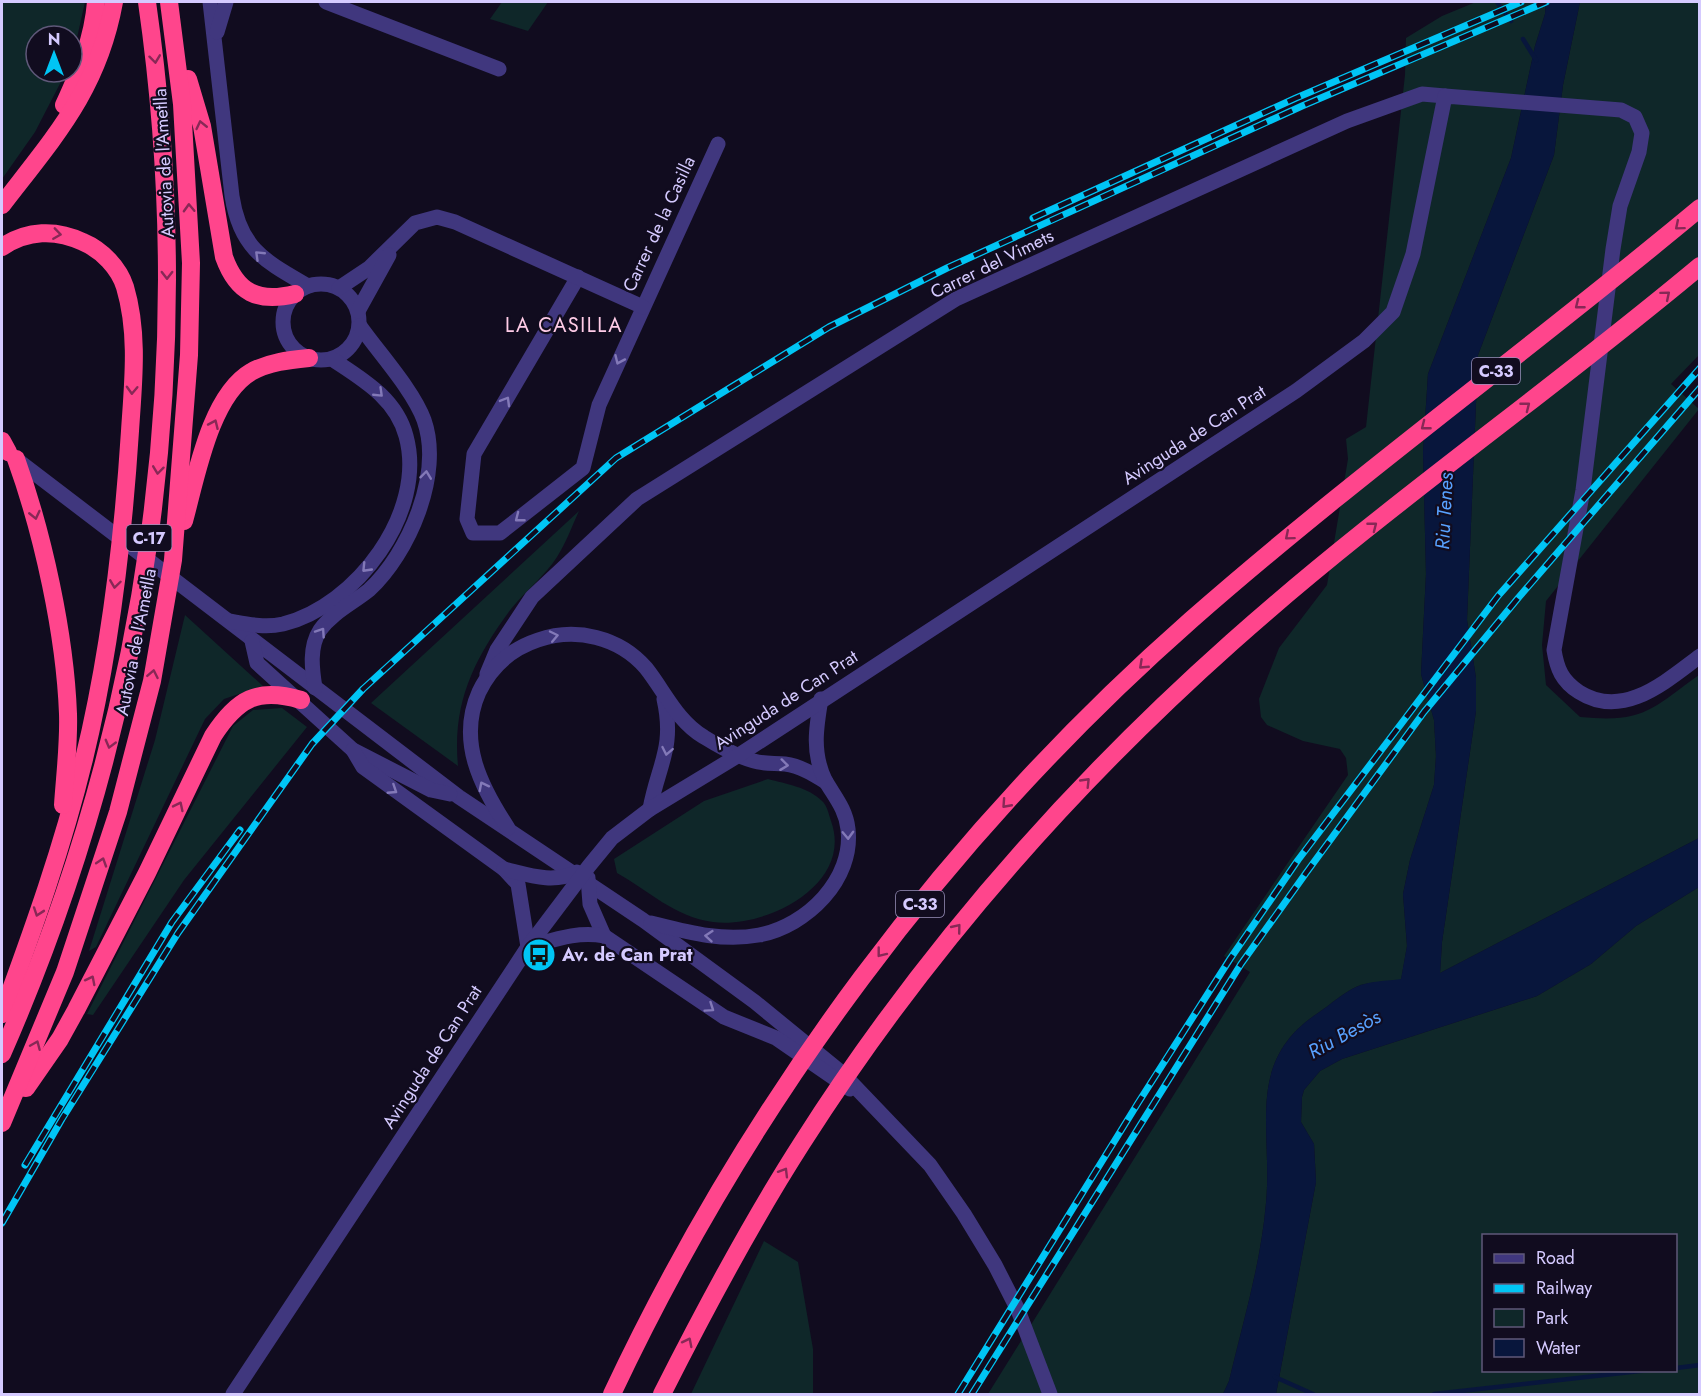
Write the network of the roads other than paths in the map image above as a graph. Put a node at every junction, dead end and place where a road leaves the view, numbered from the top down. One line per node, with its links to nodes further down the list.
1 (96, 2): 13 (highway)
2 (114, 2): 13 (highway)
3 (147, 2): 49 (highway, Autovia de l'Ametlla / C-17, one-way to 49)
4 (169, 2): 9 (highway, Autovia de l'Ametlla / C-17)
5 (210, 2): 8 (street)
6 (225, 2): 8 (street)
7 (326, 2): 10 (street)
8 (215, 38): 21 (street, one-way to 8)
9 (177, 52): 21 (highway, one-way to 9); 27 (highway, Autovia de l'Ametlla / C-17, one-way to 9)
10 (499, 69)
11 (1445, 96): 30 (street); 31 (street, Carrer del Vimets); 34 (street, Avinguda de Can Prat)
12 (718, 144): 22 (street, Carrer de la Casilla)
13 (23, 176): 14 (highway)
14 (2, 205)
15 (1700, 208): 53 (highway, C-33, one-way to 53)
16 (398, 240): 19 (street); 20 (street); 23 (street)
17 (2, 247): 42 (highway, one-way to 42)
18 (1700, 266): 54 (highway, C-33, one-way to 18)
19 (579, 277): 22 (street); 22 (street, Carrer de la Casilla, one-way to 19)
20 (339, 288): 21 (street); 23 (street)
21 (302, 290): 24 (street)
22 (643, 307)
23 (359, 319): 25 (street); 32 (street, one-way to 23)
24 (309, 358): 25 (street); 27 (highway, one-way to 24)
25 (332, 359): 28 (street, one-way to 28)
26 (7, 450): 28 (street); 42 (highway, one-way to 42)
27 (173, 560): 51 (highway, Autovia de l'Ametlla / C-17, one-way to 27)
28 (229, 621): 29 (street)
29 (252, 641): 32 (street); 35 (street)
30 (1700, 656)
31 (487, 674): 33 (street, one-way to 33); 41 (street, Carrer del Vimets, one-way to 31)
32 (315, 688): 39 (street)
33 (663, 694): 37 (street); 40 (street, one-way to 40)
34 (821, 699): 37 (street, Avinguda de Can Prat); 38 (street)
35 (301, 700): 36 (street); 51 (highway, one-way to 35)
36 (350, 747): 39 (street); 44 (street, one-way to 44)
37 (739, 755): 38 (street, one-way to 38); 40 (street, Avinguda de Can Prat)
38 (826, 782): 45 (street, one-way to 45)
39 (459, 797): 41 (street)
40 (650, 809): 43 (street, Avinguda de Can Prat)
41 (514, 836): 45 (street)
42 (57, 857): 48 (highway, one-way to 48)
43 (589, 866): 44 (street); 46 (street); 47 (street, Avinguda de Can Prat)
44 (504, 869): 47 (street)
45 (643, 920): 50 (street)
46 (604, 936): 47 (street); 50 (street, one-way to 50)
47 (528, 947): 52 (street, Avinguda de Can Prat)
48 (2, 1014)
49 (2, 1054)
50 (871, 1100): 55 (street)
51 (3, 1121)
52 (233, 1395)
53 (612, 1395)
54 (662, 1395)
55 (1050, 1395)

